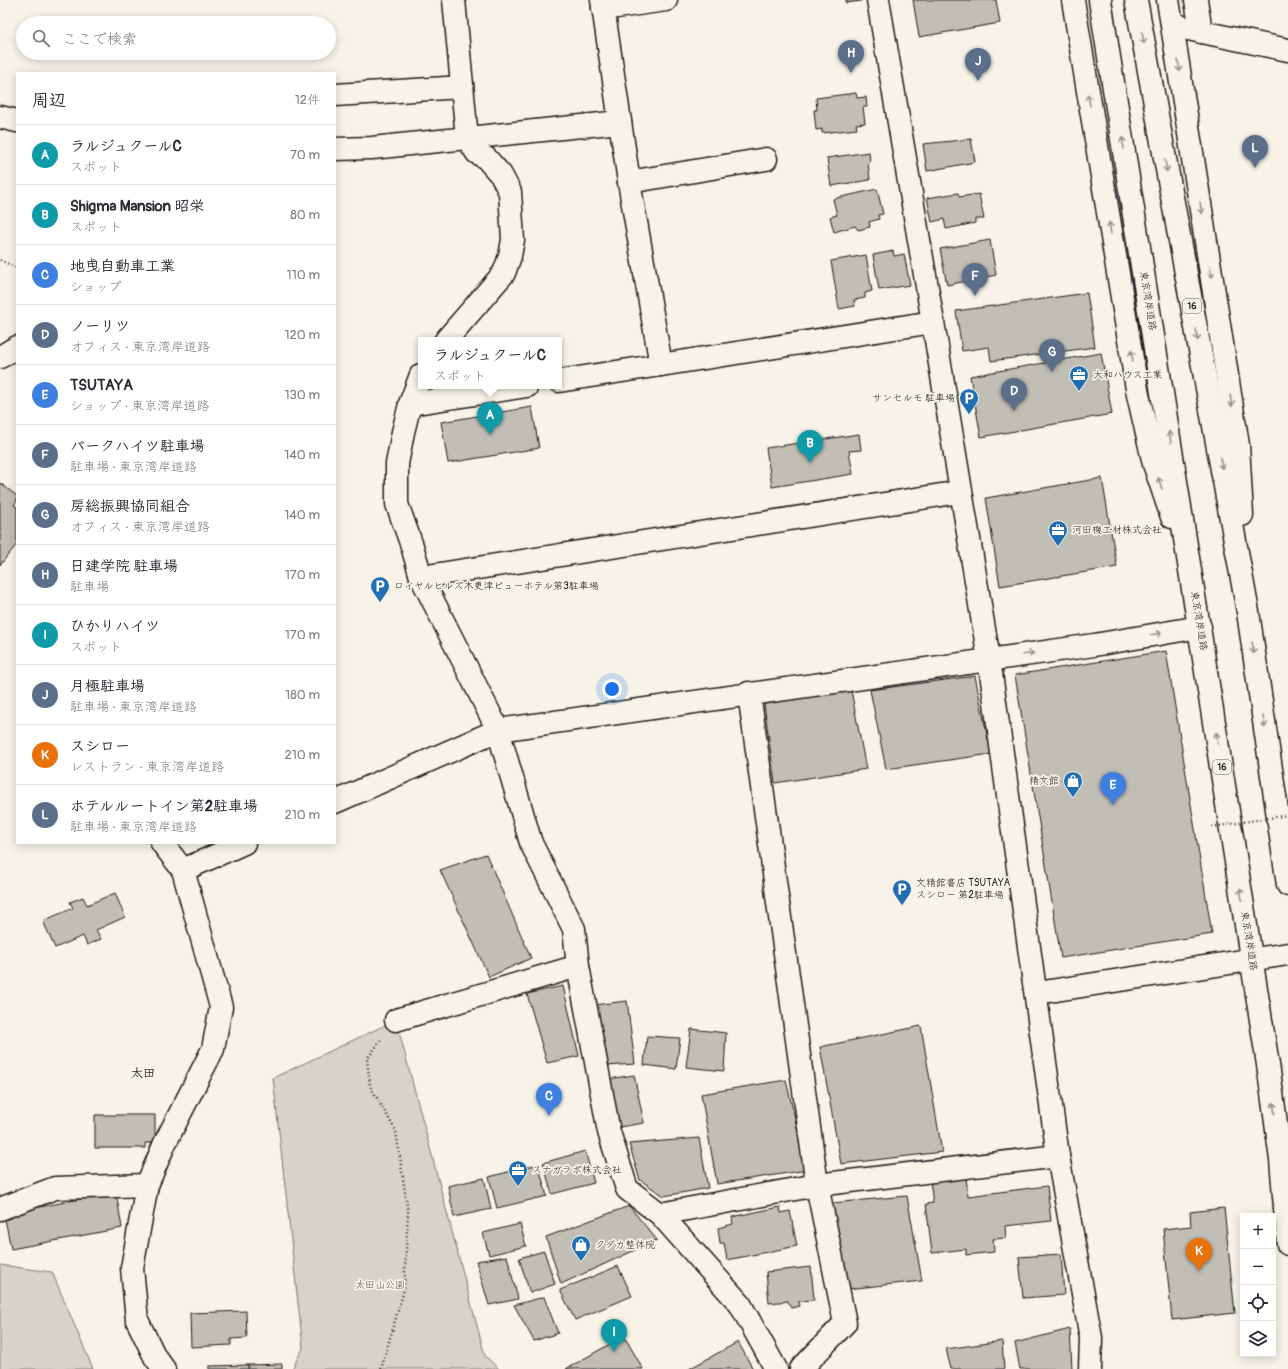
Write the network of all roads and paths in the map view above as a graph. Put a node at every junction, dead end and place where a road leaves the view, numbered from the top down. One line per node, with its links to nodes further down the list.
1 (454, 0): 13 (main road)
2 (666, 0): 9 (main road)
3 (878, 0): 24 (main road)
4 (1073, 0): 34 (main road, 16, one-way to 4)
5 (1100, 0): 34 (main road, 東京湾岸道路 / 16, one-way to 5)
6 (1136, 0): 36 (main road, 16, one-way to 36)
7 (1168, 0): 10 (main road, 16)
8 (1196, 0): 11 (main road)
9 (602, 4): 17 (main road)
10 (1172, 23): 11 (main road); 36 (main road, 16, one-way to 36)
11 (1201, 32): 12 (main road)
12 (1288, 50)
13 (462, 87): 14 (main road); 18 (main road)
14 (336, 95)
15 (0, 117): 16 (main road)
16 (16, 121)
17 (620, 122): 18 (main road); 21 (main road)
18 (467, 138): 19 (main road); 25 (main road)
19 (336, 149)
20 (766, 159): 21 (main road)
21 (629, 182): 28 (main road)
22 (0, 260): 23 (path)
23 (16, 268)
24 (933, 322): 28 (main road); 33 (main road)
25 (449, 337)
26 (16, 348): 27 (main road)
27 (0, 357)
28 (661, 365): 29 (main road)
29 (562, 381)
30 (418, 383): 32 (main road)
31 (507, 389): 32 (main road)
32 (410, 404): 35 (main road)
33 (960, 492): 35 (main road); 38 (main road)
34 (1191, 573): 37 (main road, 東京湾岸道路 / 16)
35 (421, 577): 40 (main road)
36 (1248, 612): 47 (main road, 16, one-way to 47)
37 (1200, 627): 38 (main road, one-way to 37); 49 (main road, 東京湾岸道路 / 16, one-way to 37)
38 (989, 660): 39 (main road); 51 (main road)
39 (749, 693): 40 (main road); 55 (main road)
40 (498, 730): 41 (main road); 50 (main road)
41 (336, 802)
42 (1288, 815): 43 (path, bridge)
43 (1212, 827)
44 (163, 844): 46 (main road)
45 (242, 844): 46 (main road)
46 (183, 870): 54 (main road)
47 (1288, 885)
48 (1288, 954): 49 (main road)
49 (1252, 961): 51 (main road); 58 (main road, 東京湾岸道路 / 16, one-way to 49)
50 (578, 966): 52 (main road); 57 (main road)
51 (1037, 993): 53 (main road)
52 (396, 1020): 60 (path)
53 (1058, 1156): 55 (main road); 63 (main road)
54 (147, 1185): 56 (main road); 59 (main road)
55 (817, 1185): 57 (main road); 62 (main road)
56 (0, 1209)
57 (660, 1214): 61 (main road)
58 (1288, 1244)
59 (164, 1369)
60 (381, 1369)
61 (776, 1369)
62 (801, 1369)
63 (1090, 1369)

